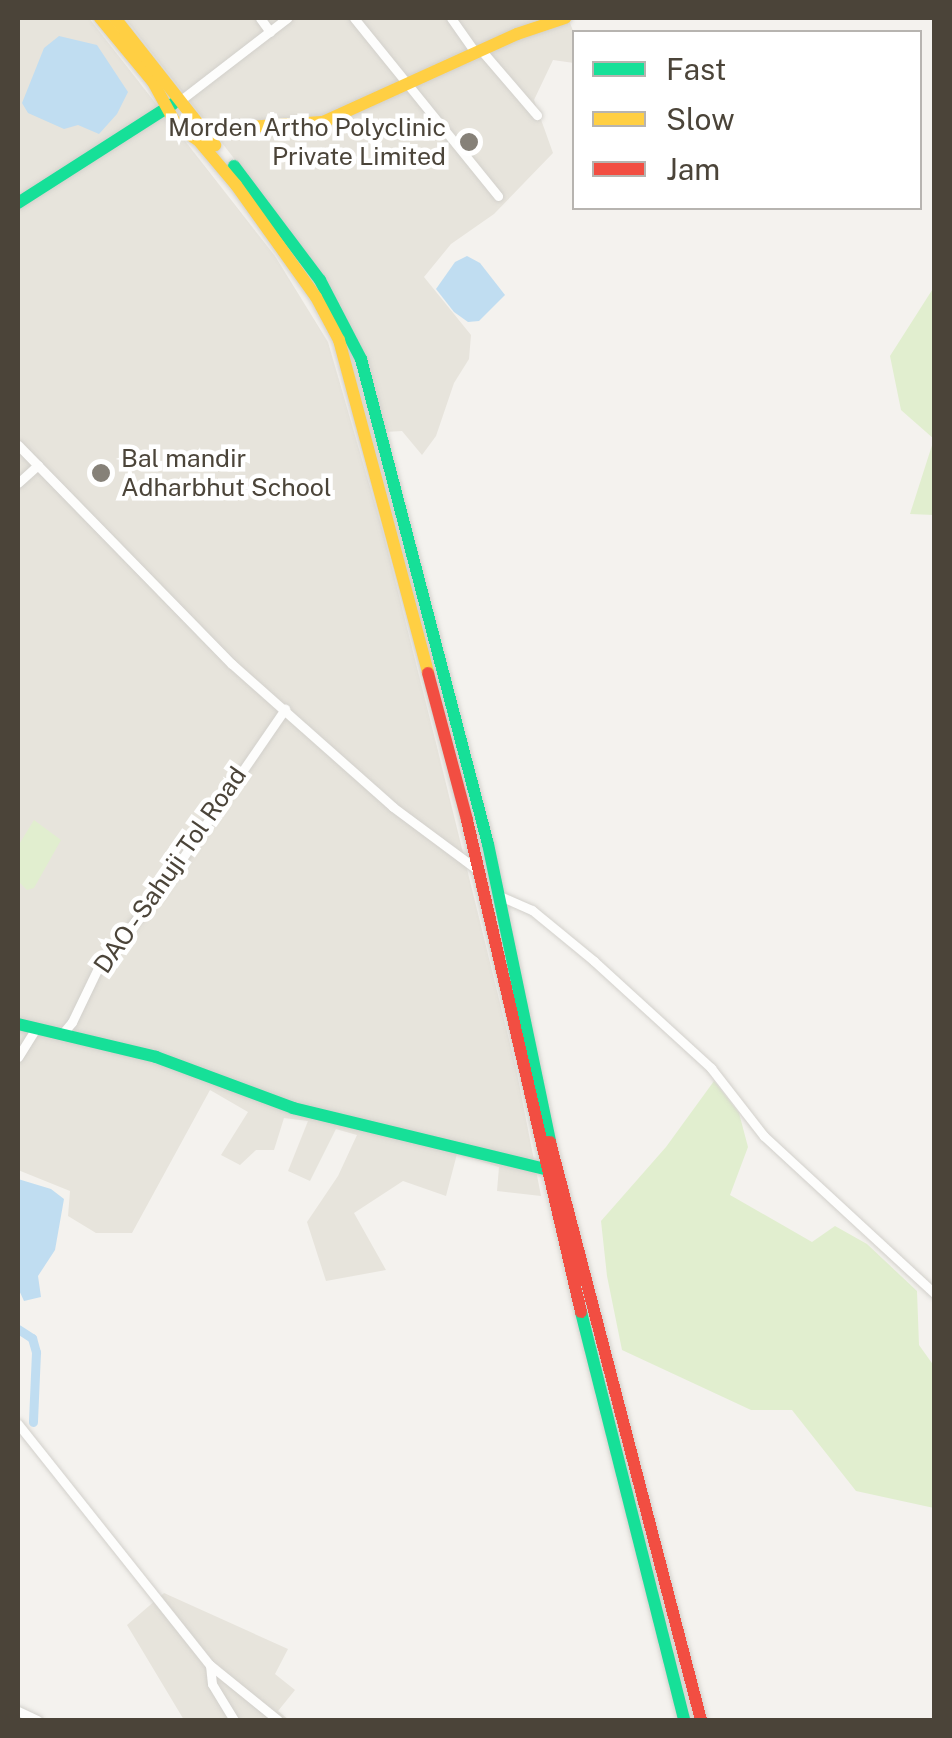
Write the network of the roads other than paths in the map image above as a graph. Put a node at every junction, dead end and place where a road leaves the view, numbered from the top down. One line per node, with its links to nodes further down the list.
1 (100, 18): 12 (main road)
2 (115, 18): 11 (main road)
3 (260, 18): 8 (street)
4 (287, 18): 8 (street)
5 (354, 18): 10 (street)
6 (450, 18): 9 (street)
7 (564, 18): 9 (main road)
8 (270, 32): 11 (street)
9 (478, 51): 10 (main road); 13 (street)
10 (409, 81): 14 (main road); 15 (street)
11 (182, 99): 12 (main road); 14 (main road)
12 (164, 109): 16 (main road); 22 (main road)
13 (536, 115)
14 (202, 130): 21 (main road)
15 (498, 196)
16 (18, 202)
17 (18, 445): 18 (street)
18 (38, 465): 19 (street); 20 (street)
19 (18, 483)
20 (285, 709): 22 (street); 28 (street, DAO - Sahuji Tol Road)
21 (488, 844): 22 (street); 23 (main road)
22 (469, 853): 24 (main road)
23 (492, 867): 24 (street); 25 (main road)
24 (477, 869): 30 (main road)
25 (497, 894): 31 (main road); 32 (street)
26 (18, 1024): 27 (main road)
27 (36, 1028): 28 (main road); 29 (street)
28 (62, 1034): 30 (main road)
29 (18, 1057)
30 (545, 1169): 31 (main road)
31 (568, 1235): 39 (main road); 40 (main road)
32 (934, 1293)
33 (18, 1424): 34 (street)
34 (210, 1666): 37 (street); 38 (street)
35 (18, 1711): 36 (street)
36 (37, 1720)
37 (234, 1720)
38 (278, 1720)
39 (684, 1720)
40 (701, 1720)

